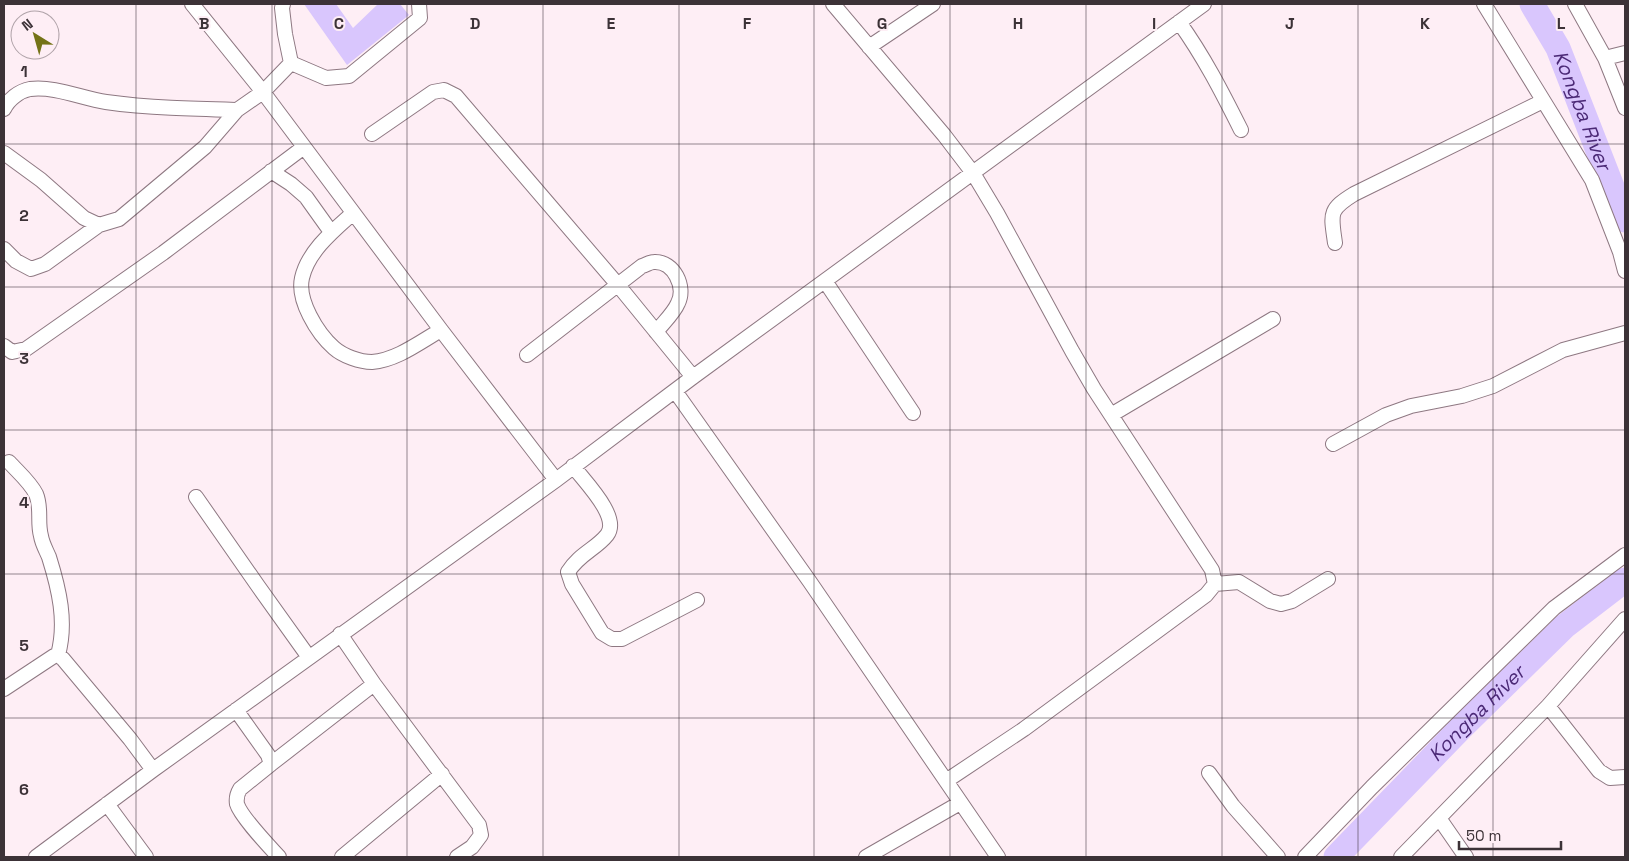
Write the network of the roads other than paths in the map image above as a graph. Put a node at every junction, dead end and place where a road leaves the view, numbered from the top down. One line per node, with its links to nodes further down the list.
1 (192, 4): 14 (street)
2 (283, 4): 13 (street)
3 (419, 4): 13 (street)
4 (833, 4): 10 (street)
5 (933, 4): 10 (street)
6 (1204, 4): 9 (street)
7 (1484, 4): 15 (street)
8 (1575, 4): 12 (street)
9 (1179, 22): 19 (street); 24 (street)
10 (869, 47): 24 (street)
11 (1625, 53): 12 (street)
12 (1605, 58): 16 (street)
13 (291, 62): 14 (street)
14 (263, 92): 18 (street); 21 (street)
15 (1543, 101): 28 (street); 30 (street)
16 (1625, 108)
17 (4, 109): 18 (street)
18 (237, 110): 26 (street)
19 (1241, 130)
20 (372, 134): 32 (street)
21 (304, 147): 23 (street); 25 (street)
22 (4, 153): 26 (street)
23 (271, 171): 27 (street); 37 (street)
24 (973, 173): 31 (street); 42 (street)
25 (353, 213): 27 (street); 34 (street)
26 (99, 224): 29 (street)
27 (331, 232): 34 (street)
28 (1335, 243)
29 (4, 250)
30 (1625, 271)
31 (825, 281): 39 (street); 41 (street)
32 (618, 285): 35 (street); 35 (street); 38 (street)
33 (1273, 319): 42 (street)
34 (441, 330): 46 (street)
35 (656, 332): 39 (street)
36 (1625, 333): 43 (street)
37 (4, 346)
38 (526, 355)
39 (692, 378): 40 (street)
40 (676, 391): 45 (street); 65 (street)
41 (913, 413)
42 (1111, 415): 50 (street)
43 (1333, 444)
44 (9, 462): 54 (street)
45 (573, 466): 46 (street); 51 (street)
46 (556, 480): 53 (street)
47 (196, 496): 55 (street)
48 (1625, 555): 77 (street)
49 (1328, 579): 50 (street)
50 (1215, 584): 65 (street)
51 (697, 600)
52 (1625, 619): 58 (street)
53 (340, 634): 55 (street); 56 (street)
54 (58, 655): 57 (street); 61 (street)
55 (308, 656): 59 (street)
56 (374, 684): 60 (street); 63 (street)
57 (4, 689)
58 (1548, 706): 64 (street); 68 (street)
59 (236, 710): 60 (street); 61 (street)
60 (271, 764): 71 (street)
61 (153, 770): 67 (street)
62 (1209, 773): 76 (street)
63 (442, 774): 72 (street); 73 (street)
64 (1625, 777)
65 (946, 781): 66 (street)
66 (960, 803): 74 (street); 75 (street)
67 (108, 804): 69 (street); 70 (street)
68 (1439, 818): 78 (street); 79 (street)
69 (36, 857)
70 (146, 857)
71 (279, 857)
72 (342, 857)
73 (457, 857)
74 (866, 857)
75 (998, 857)
76 (1278, 857)
77 (1305, 857)
78 (1401, 857)
79 (1466, 857)

